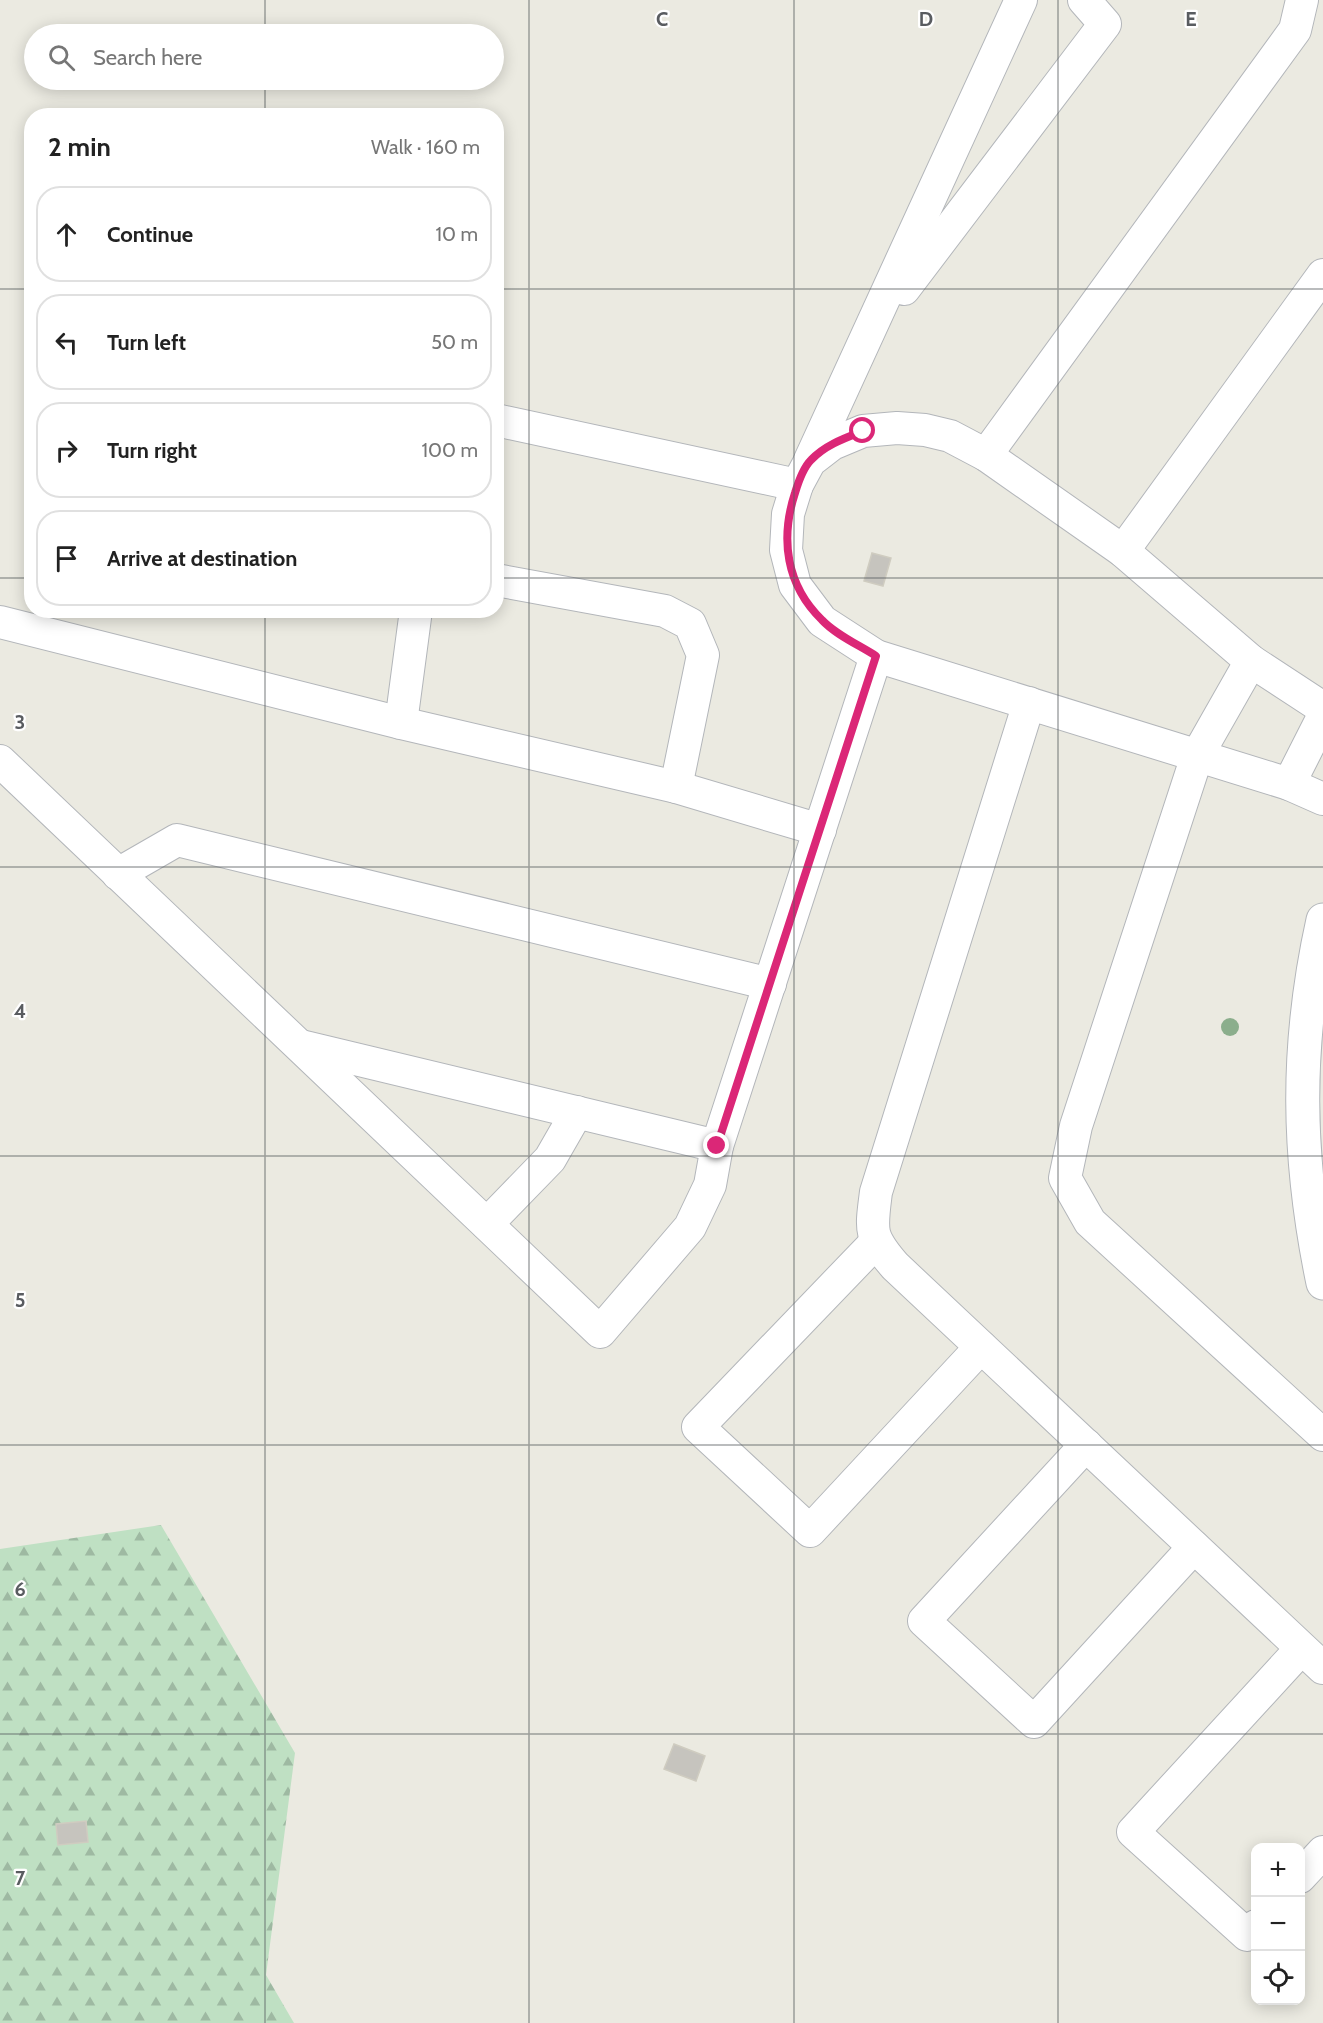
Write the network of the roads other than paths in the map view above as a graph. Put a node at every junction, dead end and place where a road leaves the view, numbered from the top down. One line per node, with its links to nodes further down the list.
1 (1021, 0): 5 (street)
2 (1084, 0): 5 (street)
3 (1302, 0): 7 (street)
4 (1323, 275): 9 (street)
5 (869, 336): 8 (street)
6 (504, 421): 8 (street)
7 (986, 455): 8 (street); 9 (street)
8 (804, 473): 13 (street)
9 (1123, 551): 14 (street)
10 (504, 581): 22 (street)
11 (415, 618): 18 (street)
12 (0, 622): 18 (street)
13 (876, 656): 15 (street); 24 (street)
14 (1251, 661): 16 (street); 19 (street)
15 (1029, 702): 19 (street); 32 (street)
16 (1323, 708)
17 (1323, 717): 21 (street)
18 (401, 723): 22 (street)
19 (1197, 756): 21 (street); 35 (street)
20 (0, 761): 25 (street)
21 (1289, 784): 23 (street)
22 (676, 787): 24 (street)
23 (1323, 799)
24 (820, 830): 27 (street)
25 (118, 874): 27 (street); 28 (street)
26 (1323, 920): 33 (street)
27 (770, 984): 30 (street)
28 (299, 1046): 29 (street); 31 (street)
29 (577, 1112): 30 (street); 31 (street)
30 (717, 1146): 31 (street)
31 (487, 1224)
32 (875, 1243): 34 (street); 34 (street)
33 (1323, 1283)
34 (981, 1347): 36 (street)
35 (1323, 1435)
36 (1086, 1444): 37 (street); 37 (street)
37 (1194, 1547): 38 (street)
38 (1312, 1658): 41 (street)
39 (1323, 1852): 40 (street)
40 (1305, 1871)
41 (1251, 1931)

